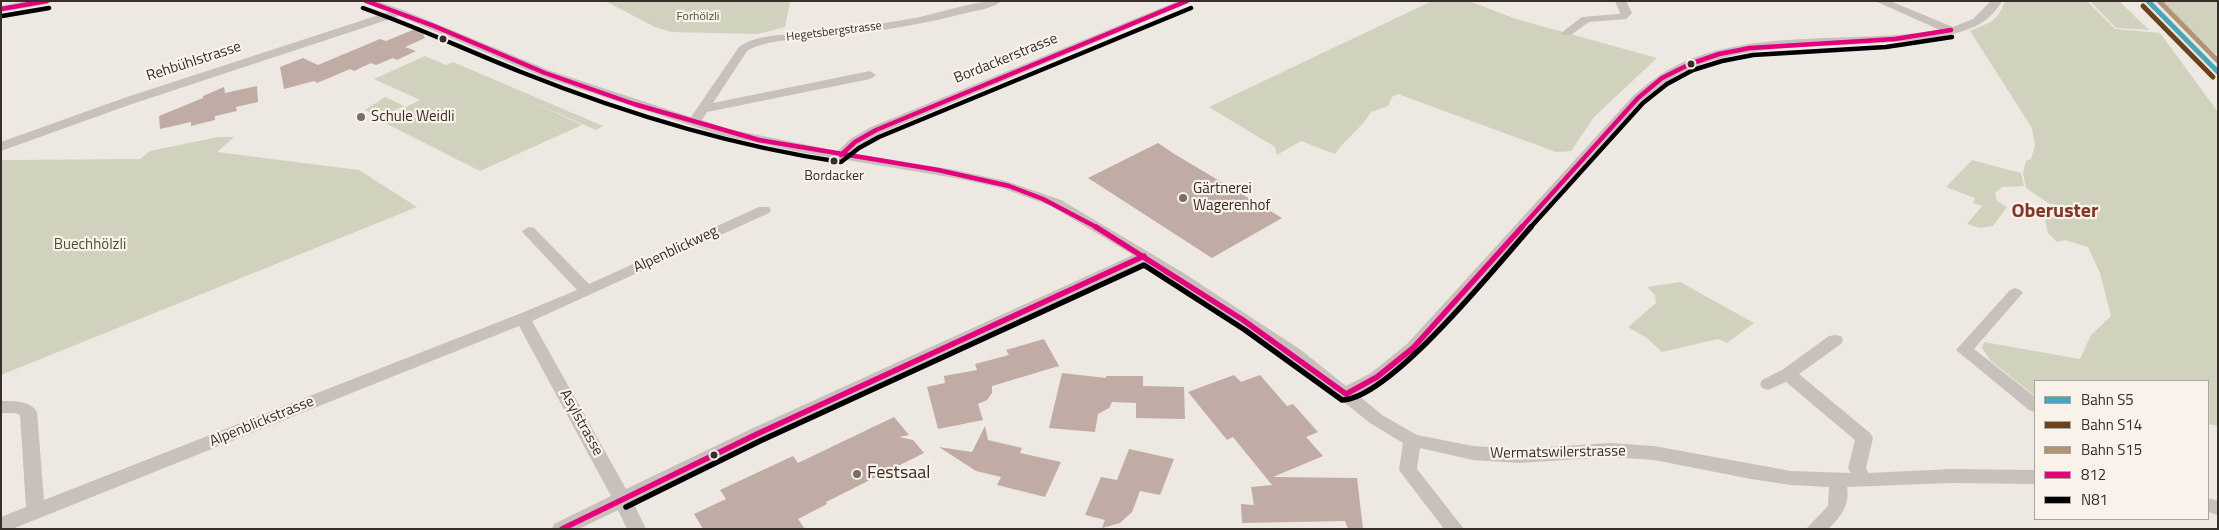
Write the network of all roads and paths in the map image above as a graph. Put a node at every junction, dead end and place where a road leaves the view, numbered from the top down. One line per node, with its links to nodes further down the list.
1 (48, 1): 8 (street)
2 (365, 1): 11 (street, Wermatswilerstrasse)
3 (996, 1): 15 (street, Hegetsbergstrasse)
4 (1188, 1): 18 (street, Bordackerstrasse)
5 (1620, 1): 13 (street)
6 (1880, 1): 9 (street)
7 (1997, 1): 12 (street)
8 (32, 3): 10 (street)
9 (1898, 4): 12 (street)
10 (1, 9)
11 (398, 12): 16 (street, Wermatswilerstrasse); 17 (street, Rehbühlstrasse)
12 (1951, 30): 28 (street)
13 (1567, 33)
14 (870, 74): 15 (street)
15 (703, 109): 16 (street, Hegetsbergstrasse)
16 (694, 121): 18 (street, Wermatswilerstrasse)
17 (1, 147)
18 (841, 155): 21 (street, Wermatswilerstrasse)
19 (764, 210): 22 (street, Alpenblickweg)
20 (529, 231): 22 (street)
21 (1144, 256): 28 (street, Wermatswilerstrasse); 35 (street)
22 (588, 292): 24 (street, Alpenblickweg)
23 (2015, 292): 29 (street)
24 (523, 318): 35 (street, Asylstrasse); 36 (street, Alpenblickstrasse)
25 (1835, 340): 26 (street)
26 (1788, 374): 27 (street); 33 (street)
27 (1768, 384)
28 (1346, 394): 31 (street, Wermatswilerstrasse)
29 (2034, 405)
30 (1, 407): 36 (street)
31 (1412, 440): 34 (street, Wermatswilerstrasse); 40 (street)
32 (2034, 477): 33 (street, Wermatswilerstrasse)
33 (1863, 480): 34 (street, Wermatswilerstrasse)
34 (1838, 481): 41 (street)
35 (623, 500): 38 (street); 39 (street, Asylstrasse)
36 (36, 511): 37 (street, Alpenblickstrasse)
37 (1, 525)
38 (560, 529)
39 (637, 529)
40 (1455, 529)
41 (1815, 529)

